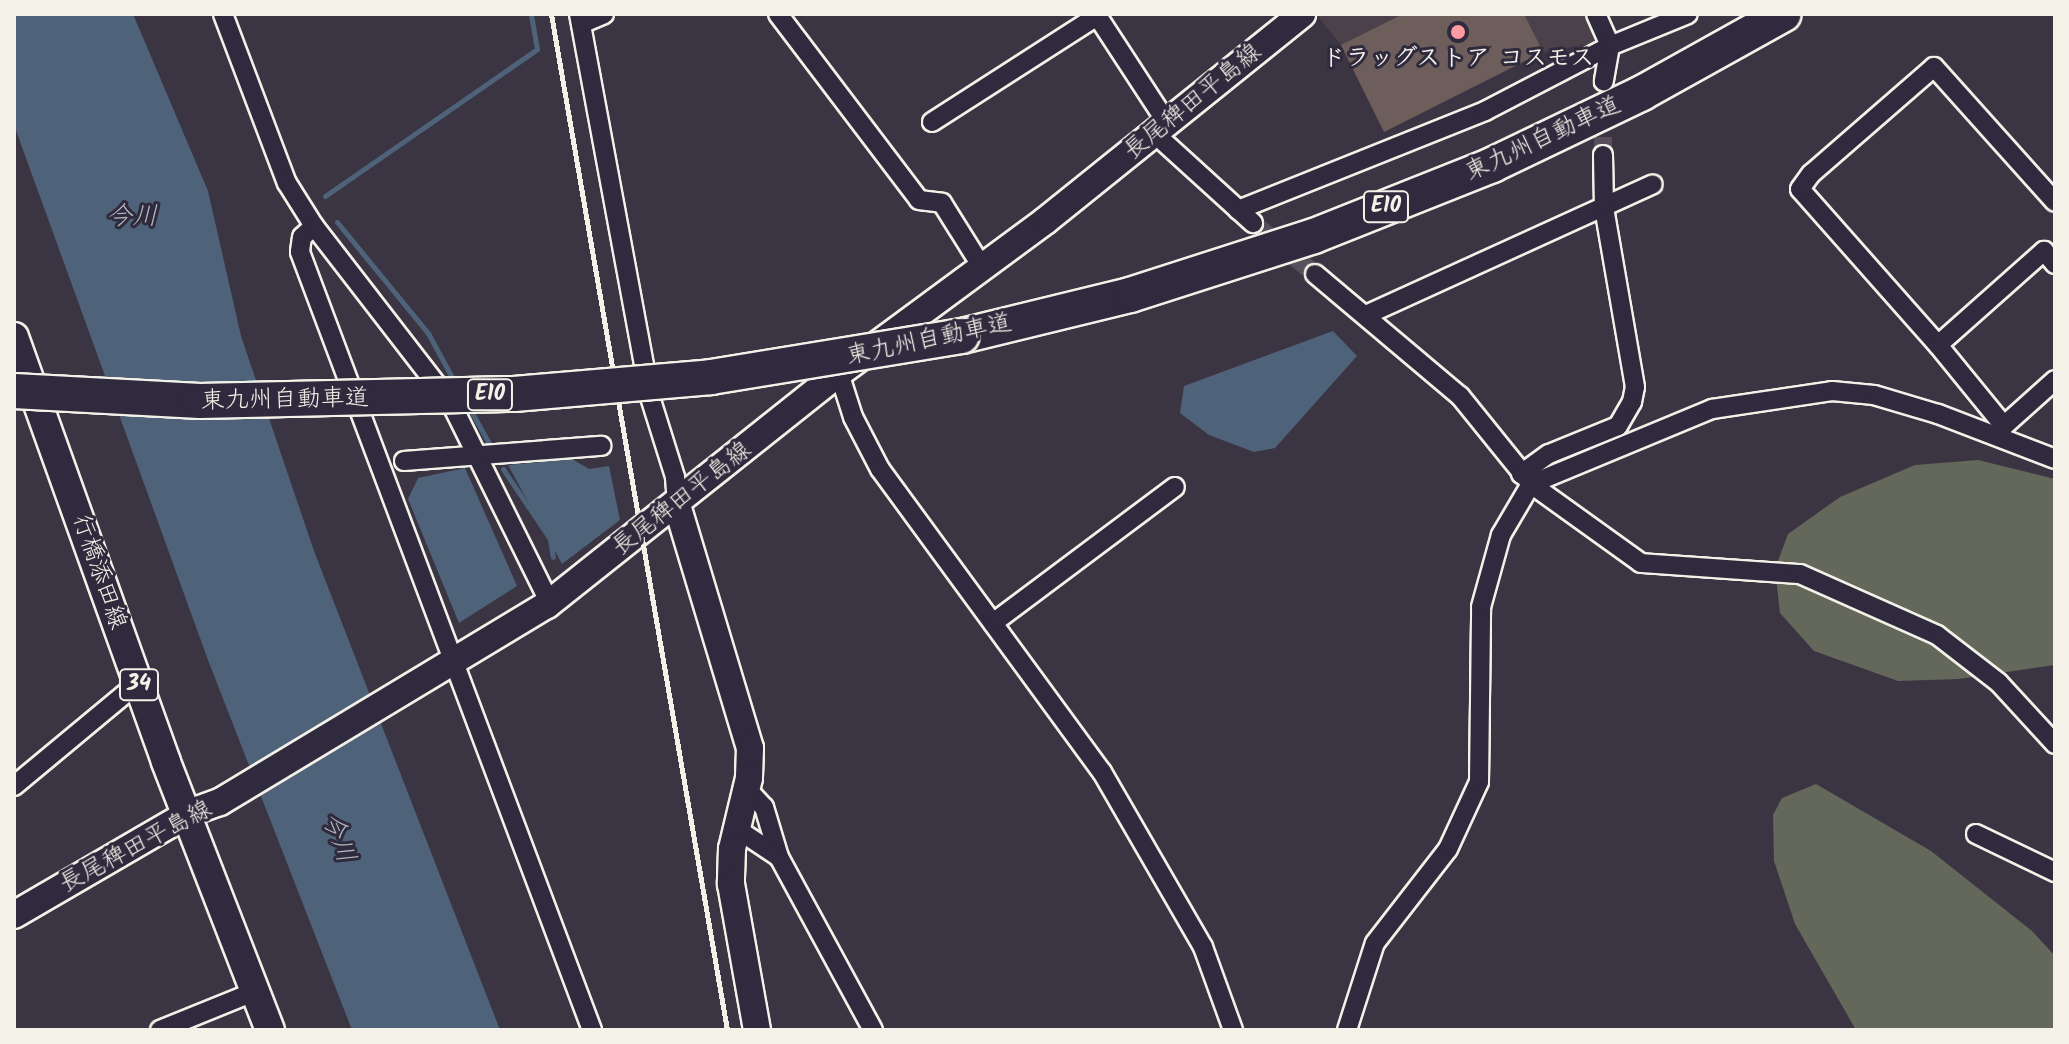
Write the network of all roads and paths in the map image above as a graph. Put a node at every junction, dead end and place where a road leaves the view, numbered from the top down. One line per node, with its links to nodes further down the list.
1 (223, 14): 20 (street)
2 (604, 14): 9 (street)
3 (778, 14): 22 (street)
4 (1302, 14): 13 (main road, 長尾稗田平島線)
5 (1596, 14): 10 (street)
6 (1688, 14): 10 (street)
7 (1784, 14): 29 (highway, 東九州自動車道 / E10, bridge)
8 (1097, 15): 12 (street); 13 (street)
9 (580, 19): 37 (street)
10 (1610, 46): 11 (street); 18 (street)
11 (1604, 81)
12 (932, 122)
13 (1161, 128): 18 (street); 22 (main road, 長尾稗田平島線)
14 (1603, 155): 17 (street)
15 (1653, 184): 17 (street)
16 (2055, 202): 26 (street)
17 (1604, 207): 24 (street); 35 (street)
18 (1238, 210): 19 (street)
19 (1253, 223)
20 (314, 226): 32 (street); 40 (street)
21 (2051, 252): 26 (street)
22 (982, 267): 27 (main road, 長尾稗田平島線)
23 (1315, 274): 24 (street)
24 (1366, 315): 35 (street)
25 (14, 337): 41 (main road, 行橋添田線 / 34)
26 (1938, 345): 30 (street)
27 (839, 373): 37 (main road, 長尾稗田平島線); 39 (street)
28 (2055, 380): 30 (street)
29 (14, 391)
30 (1999, 430): 33 (street); 35 (street)
31 (601, 446): 32 (street)
32 (478, 454): 34 (street); 38 (street)
33 (2055, 459)
34 (404, 461)
35 (1526, 479): 42 (street); 58 (street)
36 (1175, 487): 39 (street)
37 (677, 505): 38 (main road, 長尾稗田平島線); 44 (main road)
38 (550, 603): 40 (main road, 長尾稗田平島線)
39 (993, 623): 57 (street)
40 (447, 668): 45 (main road, 長尾稗田平島線); 54 (street)
41 (138, 683): 43 (street); 45 (main road, 行橋添田線 / 34)
42 (2055, 744)
43 (14, 786)
44 (747, 789): 46 (main road); 48 (street)
45 (189, 813): 50 (main road, 長尾稗田平島線); 51 (main road, 行橋添田線 / 34)
46 (737, 829): 48 (street); 55 (main road)
47 (1976, 834): 49 (street)
48 (779, 857): 56 (street)
49 (2055, 872)
50 (14, 915)
51 (256, 991): 52 (street); 53 (main road, 行橋添田線 / 34)
52 (160, 1030)
53 (270, 1030)
54 (592, 1030)
55 (757, 1030)
56 (873, 1030)
57 (1233, 1030)
58 (1347, 1030)

